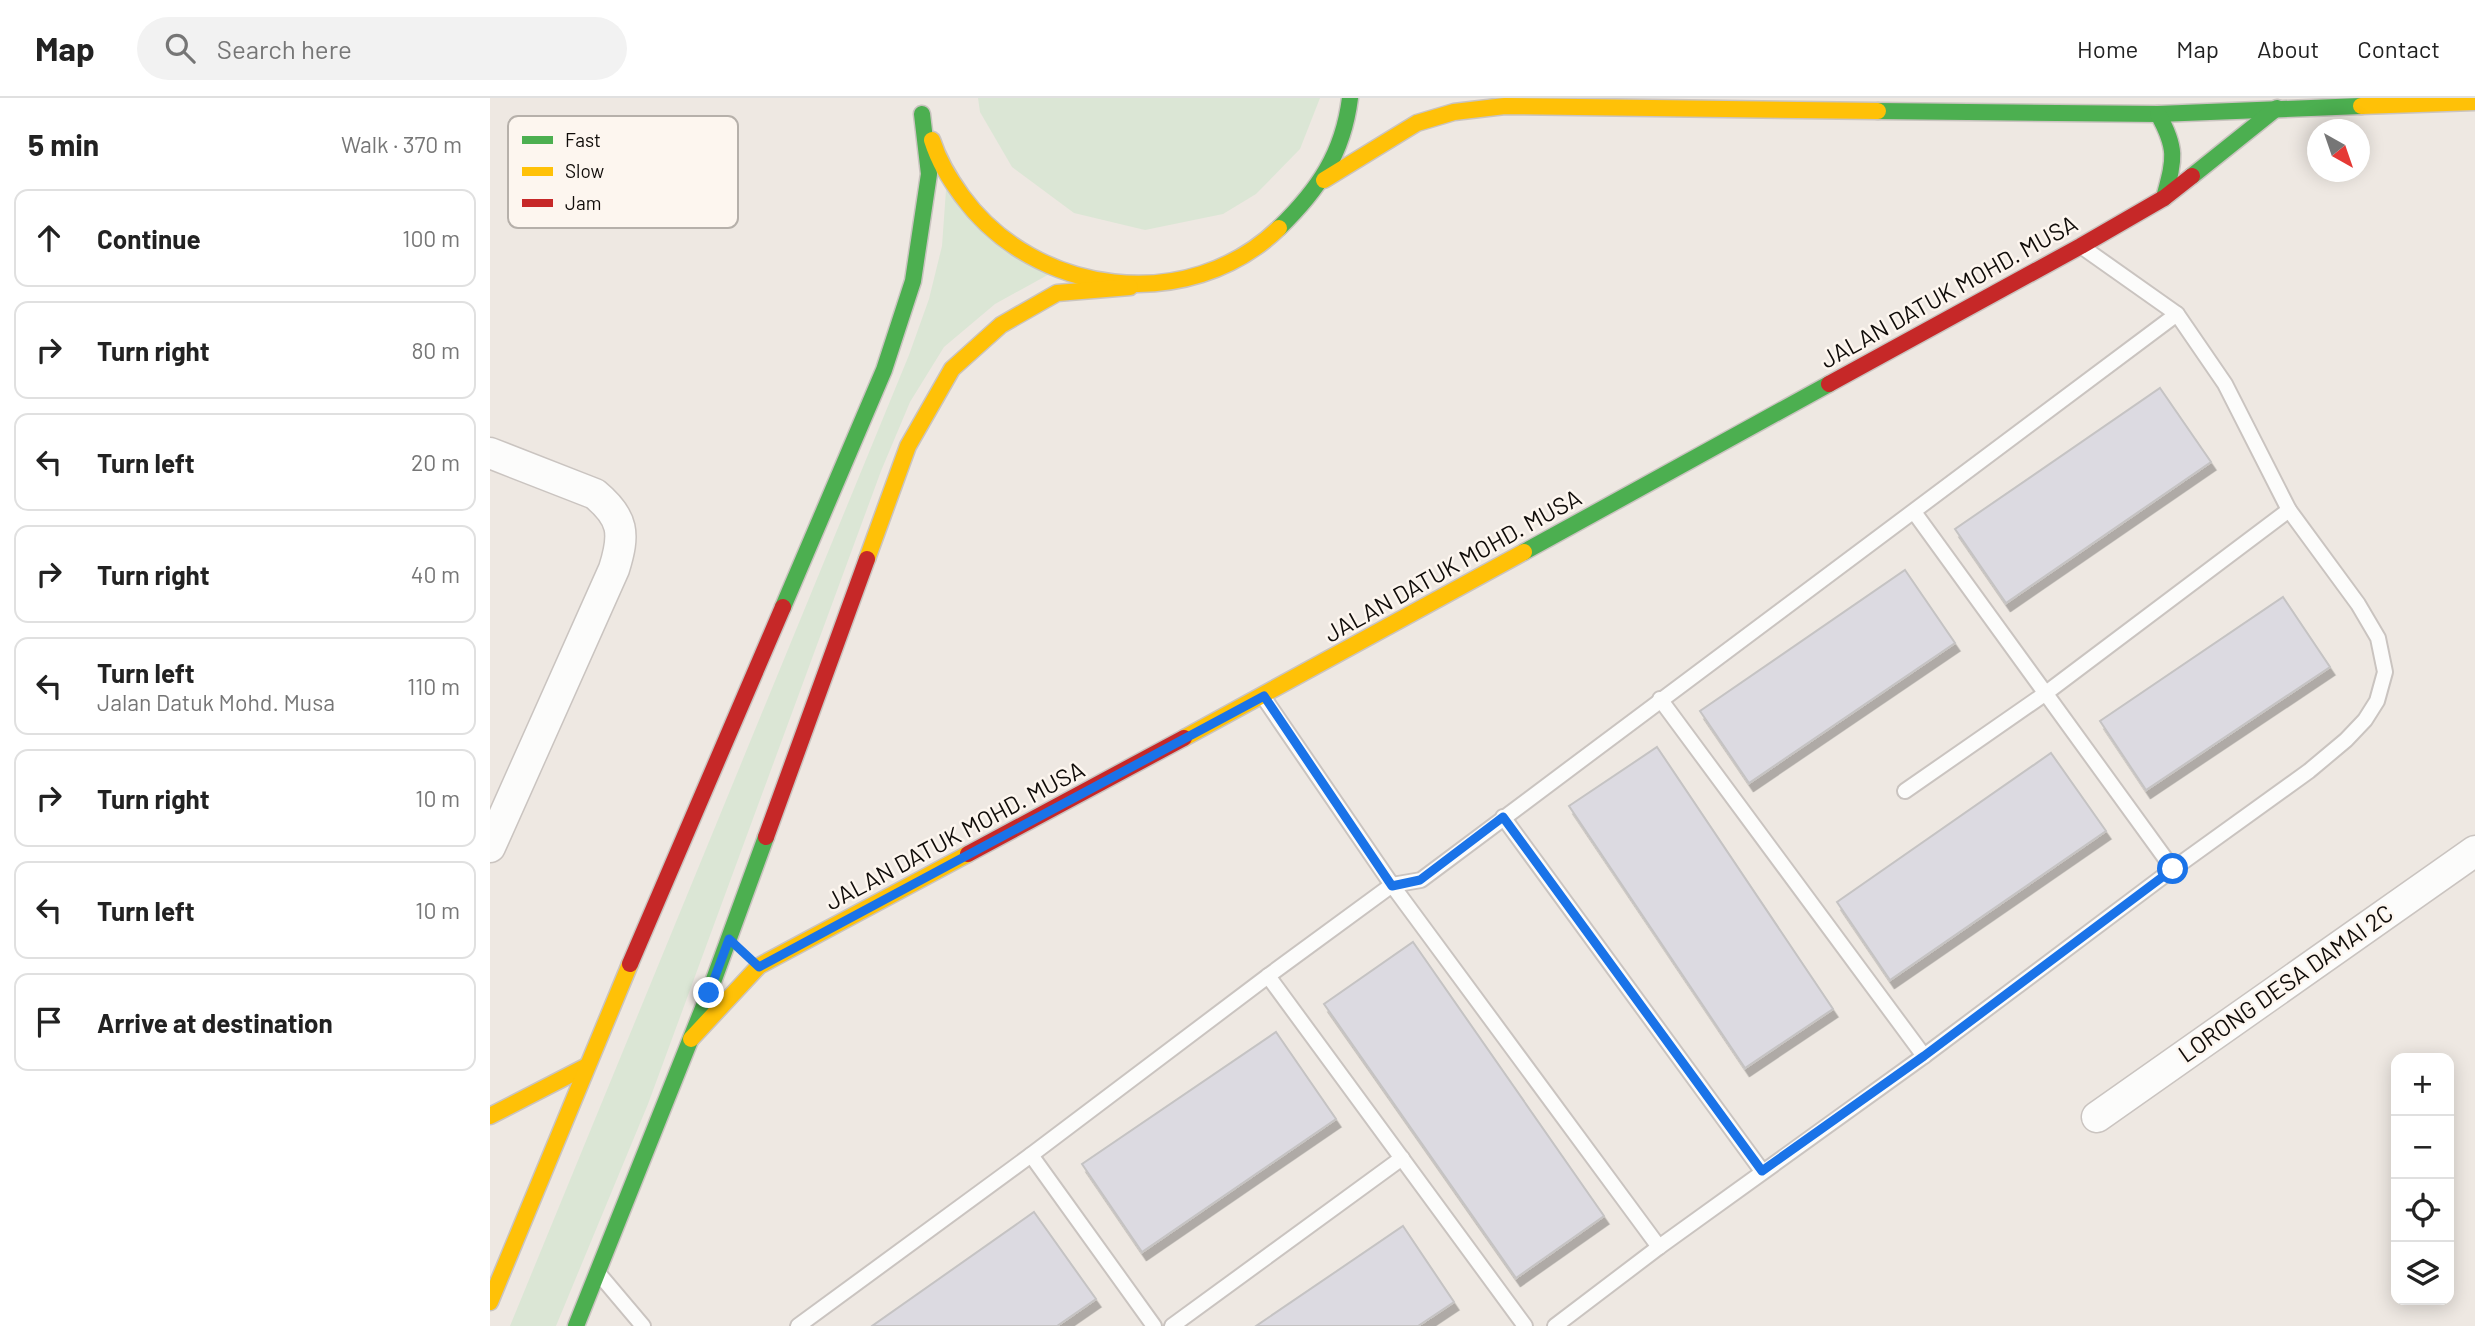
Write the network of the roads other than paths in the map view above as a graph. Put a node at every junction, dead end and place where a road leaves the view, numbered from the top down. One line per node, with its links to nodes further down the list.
1 (1350, 98): 6 (main road)
2 (2475, 102): 4 (main road)
3 (922, 106): 9 (main road); 27 (main road)
4 (2277, 108): 5 (main road); 7 (main road, JALAN DATUK MOHD. MUSA)
5 (2158, 114): 6 (main road); 7 (main road)
6 (1324, 180): 9 (main road)
7 (2164, 198): 8 (main road, JALAN DATUK MOHD. MUSA)
8 (2081, 246): 10 (lane); 15 (main road, JALAN DATUK MOHD. MUSA)
9 (1130, 287): 23 (main road)
10 (2177, 314): 12 (lane); 13 (lane)
11 (490, 453): 19 (street)
12 (2290, 510): 14 (lane); 21 (lane)
13 (1914, 512): 14 (lane); 16 (lane)
14 (2046, 694): 17 (lane); 21 (lane)
15 (1264, 696): 22 (lane); 23 (main road, JALAN DATUK MOHD. MUSA)
16 (1660, 699): 18 (lane); 26 (lane)
17 (1905, 791)
18 (1503, 817): 22 (lane); 32 (lane)
19 (490, 847)
20 (2475, 851): 29 (street, LORONG DESA DAMAI 2C)
21 (2173, 869): 26 (lane)
22 (1392, 886): 24 (lane); 33 (lane)
23 (744, 953): 25 (main road); 25 (main road)
24 (1268, 976): 30 (lane); 31 (lane)
25 (691, 1039): 34 (main road)
26 (1924, 1056): 32 (lane)
27 (587, 1066): 28 (main road); 35 (main road)
28 (490, 1116)
29 (2097, 1117)
30 (1031, 1156): 38 (lane); 39 (lane)
31 (1402, 1158): 40 (lane); 41 (lane)
32 (1762, 1171): 33 (lane)
33 (1659, 1247): 42 (lane)
34 (598, 1273): 36 (main road); 37 (lane)
35 (490, 1302)
36 (576, 1326)
37 (643, 1326)
38 (798, 1326)
39 (1154, 1326)
40 (1172, 1326)
41 (1525, 1326)
42 (1555, 1326)

